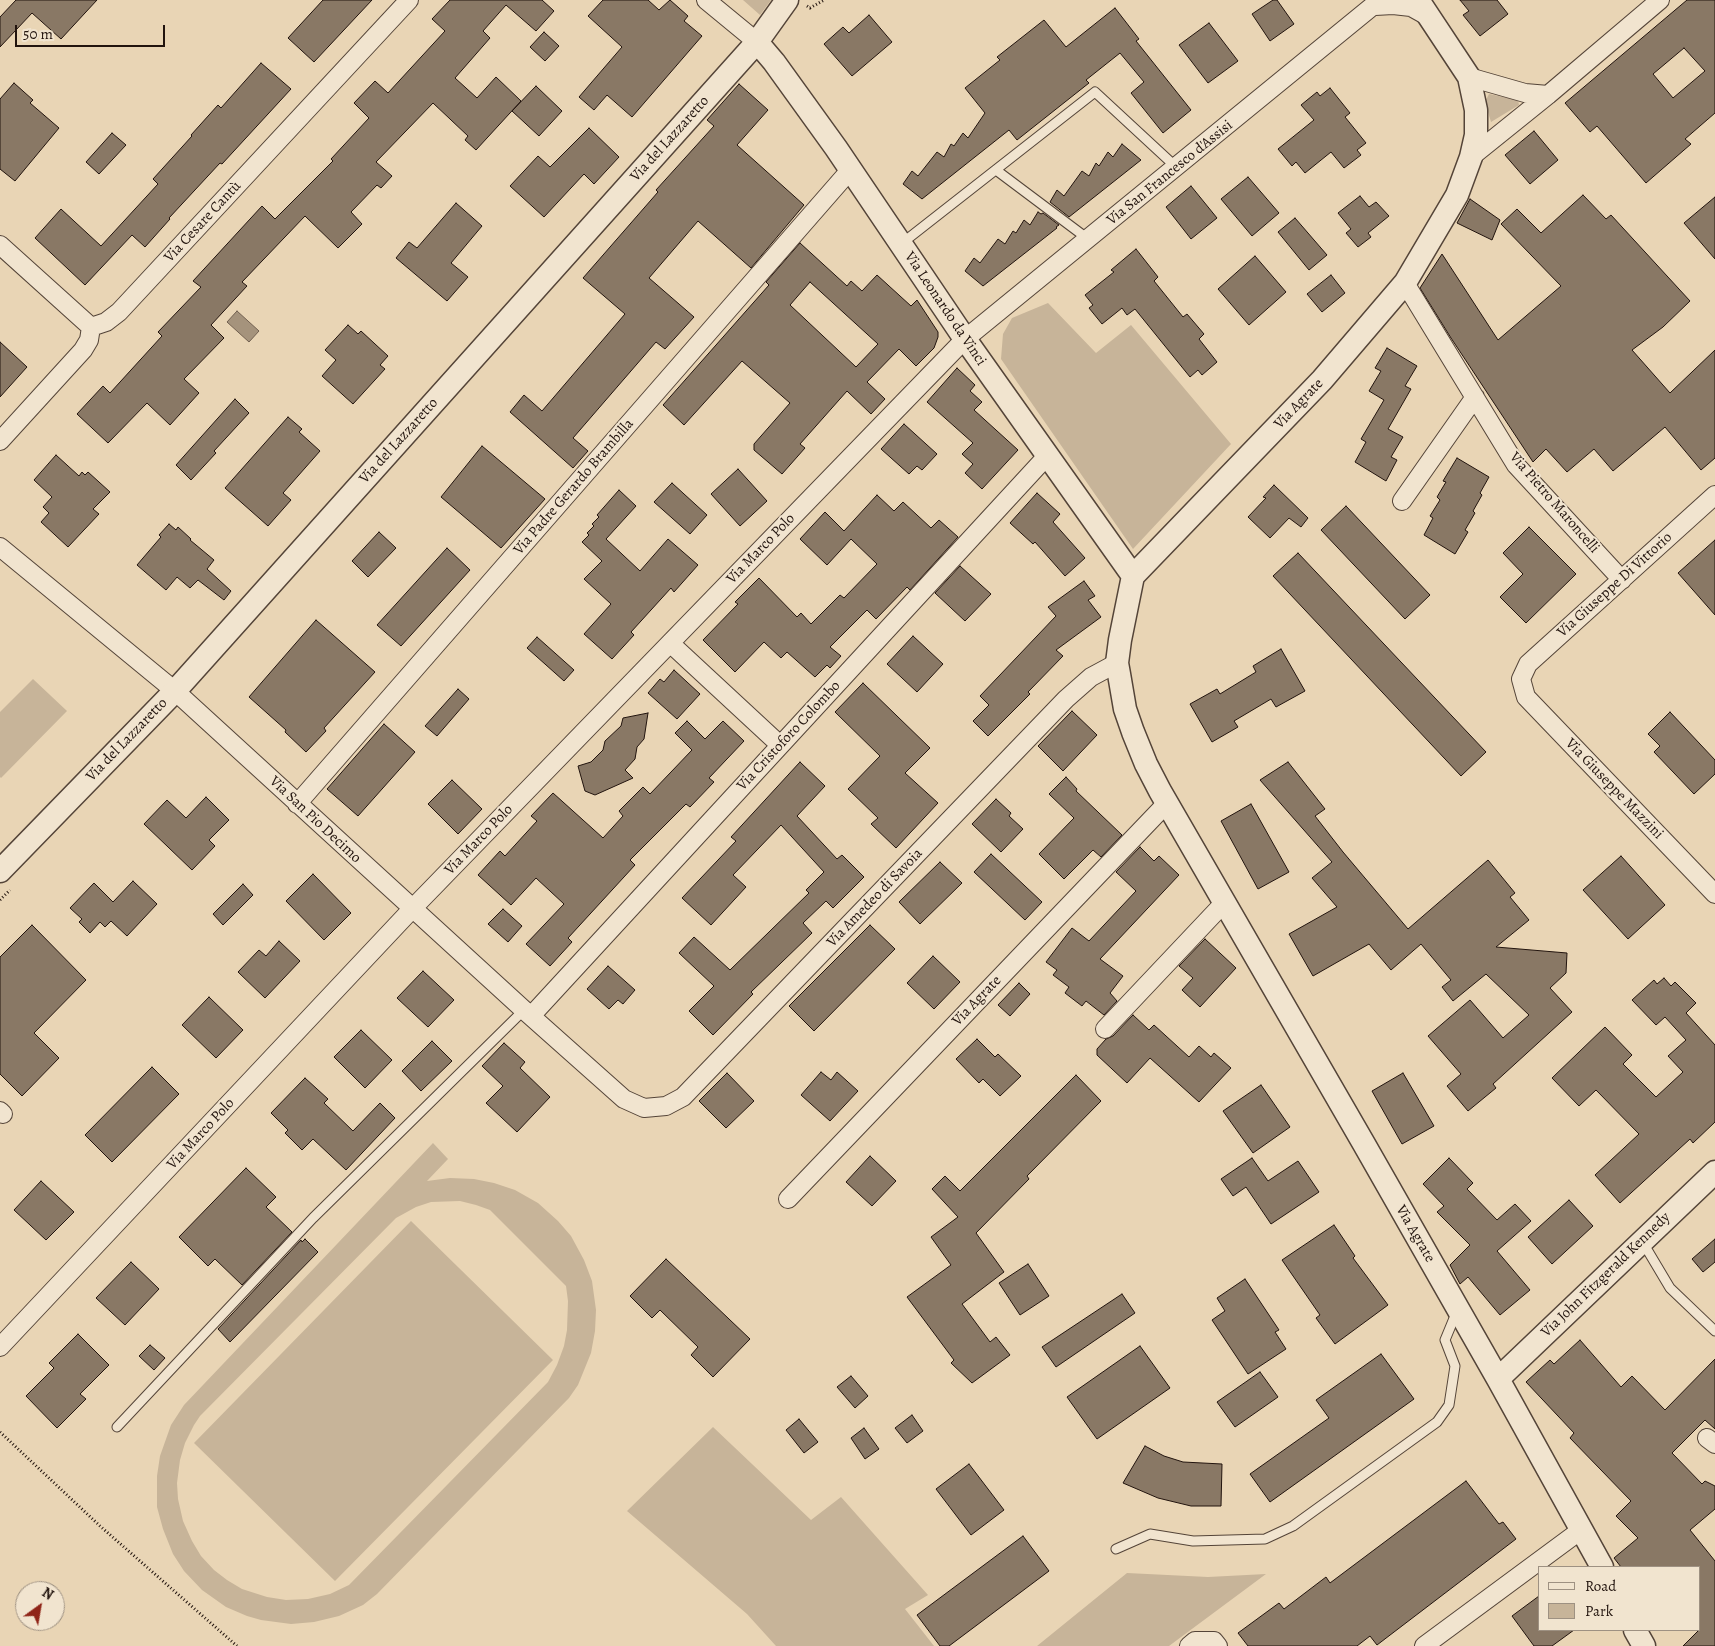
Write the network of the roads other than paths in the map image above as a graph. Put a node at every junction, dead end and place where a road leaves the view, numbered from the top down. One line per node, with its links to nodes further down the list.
1 (409, 0): 18 (street, Via Cesare Cantù)
2 (706, 0): 7 (street)
3 (787, 0): 7 (street, Via del Lazzaretto)
4 (1660, 0): 9 (street)
5 (1378, 3): 6 (street); 11 (street, Via San Francesco d'Assisi)
6 (1424, 9): 8 (street, Via Agrate)
7 (757, 42): 12 (street, Via Leonardo da Vinci); 31 (street, Via del Lazzaretto)
8 (1468, 77): 9 (street); 10 (street, Via Agrate)
9 (1548, 95): 10 (street)
10 (1471, 157): 17 (street, Via Agrate)
11 (1176, 167): 13 (lane); 14 (street, Via San Francesco d'Assisi)
12 (851, 169): 15 (street, Via Leonardo da Vinci); 34 (street, Via Padre Gerardo Brambilla)
13 (996, 170): 14 (lane); 15 (lane)
14 (1088, 239): 19 (street, Via San Francesco d'Assisi)
15 (901, 244): 19 (street, Via Leonardo da Vinci)
16 (0, 245): 18 (street)
17 (1405, 283): 20 (street, Via Pietro Maroncelli); 26 (street, Via Agrate)
18 (91, 327): 21 (street)
19 (965, 339): 22 (street, Via Leonardo da Vinci); 28 (street, Via Marco Polo)
20 (1475, 397): 24 (street); 27 (street, Via Pietro Maroncelli)
21 (0, 441)
22 (1047, 456): 26 (street, Via Leonardo da Vinci); 32 (street, Via Cristoforo Colombo)
23 (1715, 495): 27 (street, Via Giuseppe Di Vittorio)
24 (1402, 501)
25 (0, 547): 31 (street, Via San Pio Decimo)
26 (1133, 576): 29 (street, Via Agrate)
27 (1622, 580): 30 (street, Via Giuseppe Di Vittorio)
28 (670, 643): 32 (street); 38 (street, Via Marco Polo)
29 (1117, 663): 33 (street, Via Agrate); 41 (street, Via Amedeo di Savoia)
30 (1521, 679): 36 (street, Via Giuseppe Mazzini)
31 (175, 691): 34 (street, Via San Pio Decimo); 35 (street, Via del Lazzaretto)
32 (780, 745): 39 (street, Via Cristoforo Colombo)
33 (1167, 803): 37 (street, Via Agrate); 43 (street, Via Agrate)
34 (297, 804): 38 (street, Via San Pio Decimo)
35 (0, 871)
36 (1711, 881)
37 (1224, 904): 40 (street); 45 (street, Via Agrate)
38 (412, 909): 39 (street, Via San Pio Decimo); 47 (street, Via Marco Polo)
39 (528, 1013): 41 (street, Via San Pio Decimo); 49 (lane)
40 (1105, 1028)
41 (624, 1099)
42 (1715, 1172): 44 (street, Via John Fitzgerald Kennedy)
43 (788, 1199)
44 (1642, 1241): 46 (lane); 48 (street, Via John Fitzgerald Kennedy)
45 (1458, 1309): 48 (street, Via Agrate); 51 (lane)
46 (1715, 1331)
47 (0, 1347)
48 (1498, 1379): 50 (street, Via Agrate)
49 (117, 1427)
50 (1581, 1530): 52 (street, Via Agrate); 56 (street)
51 (1116, 1549)
52 (1601, 1566)
53 (1636, 1631): 57 (street)
54 (1189, 1646): 55 (street)
55 (1218, 1646)
56 (1424, 1646)
57 (1644, 1646)

